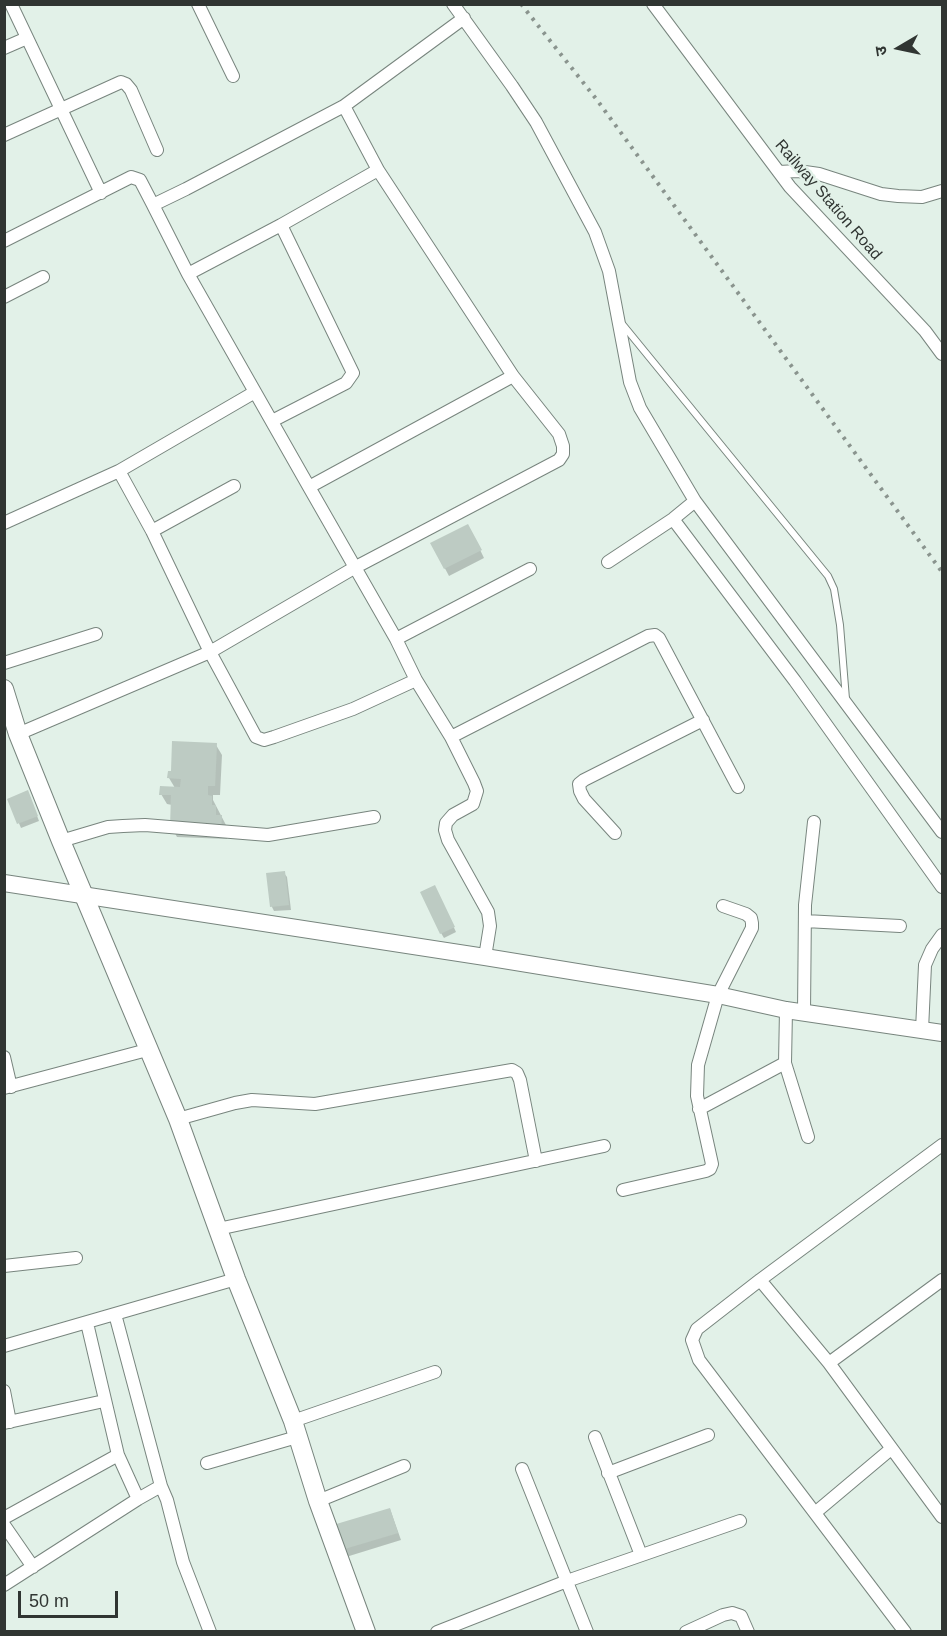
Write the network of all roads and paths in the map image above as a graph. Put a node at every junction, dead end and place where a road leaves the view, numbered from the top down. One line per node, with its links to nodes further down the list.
1 (10, 4): 6 (street)
2 (198, 4): 8 (street)
3 (453, 4): 5 (street)
4 (653, 4): 14 (street, Railway Station Road)
5 (464, 18): 9 (street); 23 (street)
6 (27, 38): 7 (street); 10 (street)
7 (4, 48)
8 (233, 76)
9 (344, 106): 13 (street); 17 (street)
10 (61, 109): 11 (street); 12 (street); 16 (street)
11 (4, 135)
12 (157, 150)
13 (378, 170): 18 (street); 25 (street)
14 (778, 172): 15 (street); 24 (street, Railway Station Road)
15 (942, 191)
16 (101, 193): 17 (street); 19 (street)
17 (153, 205): 20 (street)
18 (281, 225): 20 (street); 27 (street)
19 (4, 241)
20 (188, 274): 26 (street)
21 (43, 277): 22 (street)
22 (4, 297)
23 (619, 320): 31 (street); 44 (lane)
24 (942, 354)
25 (513, 376): 30 (street); 36 (street)
26 (255, 392): 27 (street); 28 (street)
27 (272, 421): 30 (street)
28 (119, 471): 33 (street); 34 (street)
29 (234, 486): 34 (street)
30 (309, 487): 36 (street)
31 (695, 501): 32 (street); 44 (street)
32 (673, 519): 35 (street); 56 (street)
33 (4, 523)
34 (152, 531): 40 (street)
35 (608, 562)
36 (354, 568): 39 (street); 40 (street)
37 (530, 568): 39 (street)
38 (96, 634): 41 (street)
39 (396, 639): 42 (street)
40 (210, 652): 42 (street); 47 (street)
41 (4, 663)
42 (416, 680): 48 (street)
43 (4, 689): 45 (main road)
44 (846, 703): 52 (street)
45 (8, 714): 47 (main road)
46 (703, 720): 48 (street); 49 (street); 53 (street)
47 (18, 734): 54 (main road)
48 (451, 737): 62 (street)
49 (738, 787)
50 (374, 817): 54 (street)
51 (814, 822): 59 (street)
52 (942, 832)
53 (615, 833)
54 (61, 841): 57 (main road)
55 (4, 883): 57 (main road)
56 (942, 887)
57 (84, 895): 62 (main road); 68 (main road)
58 (723, 906): 63 (street)
59 (804, 921): 60 (street); 65 (street)
60 (900, 926)
61 (942, 935): 66 (street)
62 (484, 957): 63 (main road)
63 (718, 995): 64 (main road); 72 (street)
64 (786, 1010): 65 (main road); 70 (street)
65 (804, 1012): 66 (main road)
66 (922, 1030): 67 (main road)
67 (942, 1033)
68 (147, 1050): 71 (street); 73 (main road)
69 (4, 1058): 71 (street)
70 (785, 1063): 72 (street); 74 (street)
71 (8, 1087)
72 (699, 1109): 78 (street)
73 (178, 1119): 77 (street); 79 (main road)
74 (808, 1137)
75 (942, 1145): 83 (street)
76 (604, 1146): 77 (street)
77 (536, 1161): 79 (street)
78 (623, 1190)
79 (218, 1229): 82 (main road)
80 (76, 1257): 81 (street)
81 (4, 1266)
82 (236, 1279): 85 (street); 93 (main road)
83 (760, 1280): 88 (street); 105 (street)
84 (942, 1280): 88 (street)
85 (115, 1314): 86 (street); 102 (street)
86 (87, 1323): 87 (street); 91 (street)
87 (4, 1346)
88 (829, 1363): 96 (street)
89 (435, 1372): 93 (street)
90 (4, 1391): 92 (street)
91 (104, 1401): 92 (street); 97 (street)
92 (7, 1422)
93 (295, 1429): 98 (street); 104 (main road)
94 (708, 1435): 101 (street)
95 (595, 1437): 101 (street)
96 (891, 1449): 105 (street); 106 (street)
97 (118, 1455): 103 (street); 107 (street)
98 (207, 1463)
99 (404, 1466): 104 (street)
100 (522, 1469): 112 (street)
101 (608, 1473): 110 (street)
102 (161, 1486): 103 (street); 115 (street)
103 (138, 1499): 111 (street)
104 (318, 1501): 116 (main road)
105 (816, 1512): 121 (street)
106 (942, 1517)
107 (4, 1518)
108 (740, 1521): 110 (street)
109 (4, 1525): 111 (street)
110 (641, 1555): 112 (street)
111 (33, 1566): 113 (street)
112 (567, 1581): 114 (street); 118 (street)
113 (4, 1585)
114 (465, 1626): 117 (street)
115 (210, 1632)
116 (366, 1632)
117 (437, 1632)
118 (587, 1632)
119 (686, 1632): 120 (street)
120 (748, 1632)
121 (905, 1632)

